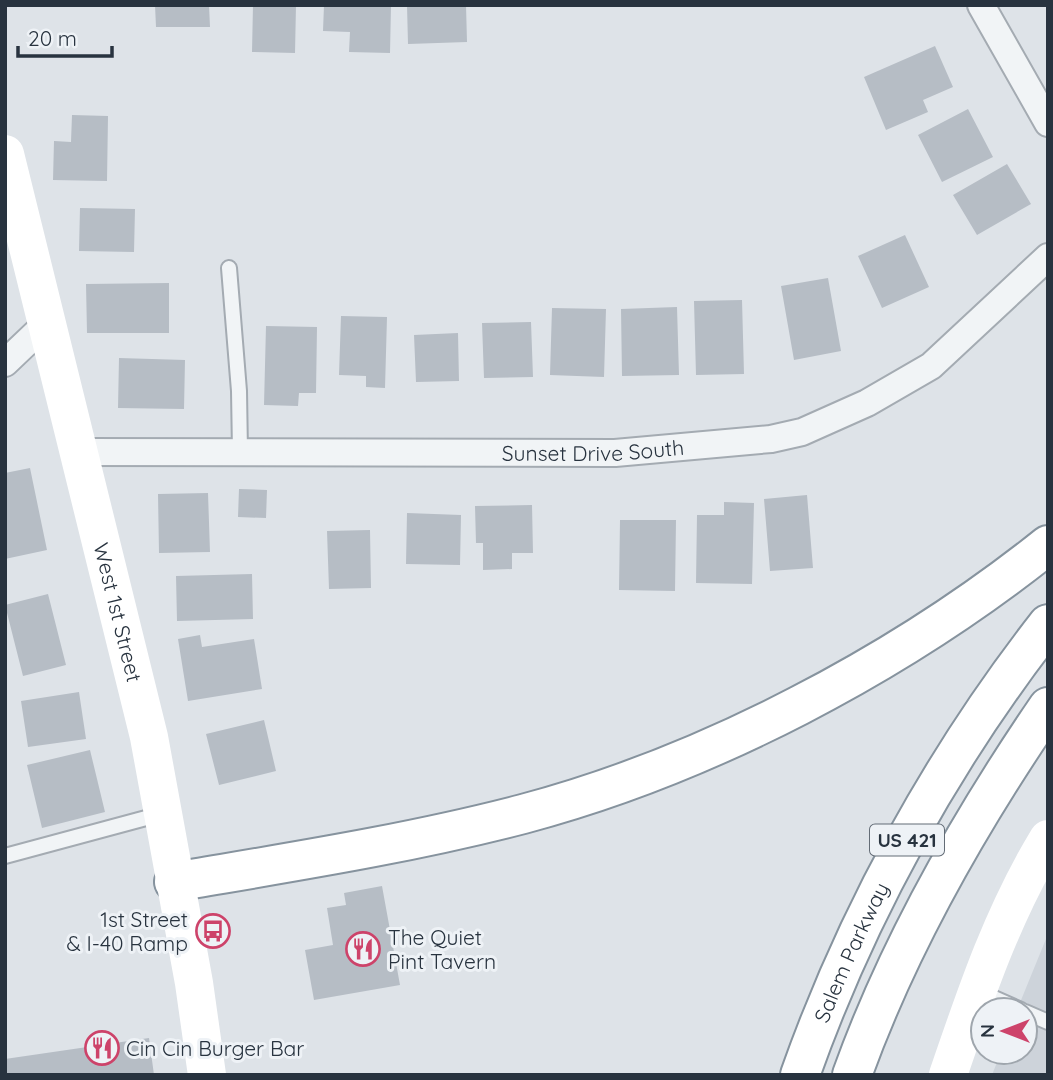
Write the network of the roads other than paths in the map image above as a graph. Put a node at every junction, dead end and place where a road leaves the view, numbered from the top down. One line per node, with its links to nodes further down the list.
1 (981, 5): 2 (street)
2 (1048, 123)
3 (5, 155): 6 (main road, West 1st Street)
4 (1048, 257): 9 (street, Sunset Drive South)
5 (229, 268): 9 (lane)
6 (47, 323): 7 (street); 8 (main road, West 1st Street)
7 (5, 363)
8 (79, 452): 9 (street, Sunset Drive South); 13 (main road, West 1st Street)
9 (240, 452)
10 (1048, 545): 16 (main road)
11 (1048, 624): 20 (main road, Salem Parkway / US 421)
12 (1048, 707): 21 (main road, US 421)
13 (163, 814): 15 (lane); 16 (main road, West 1st Street)
14 (1048, 839): 17 (main road)
15 (5, 856)
16 (174, 882): 19 (main road, West 1st Street)
17 (977, 990): 18 (lane); 22 (main road)
18 (990, 996)
19 (207, 1075)
20 (800, 1075)
21 (852, 1075)
22 (948, 1075)

